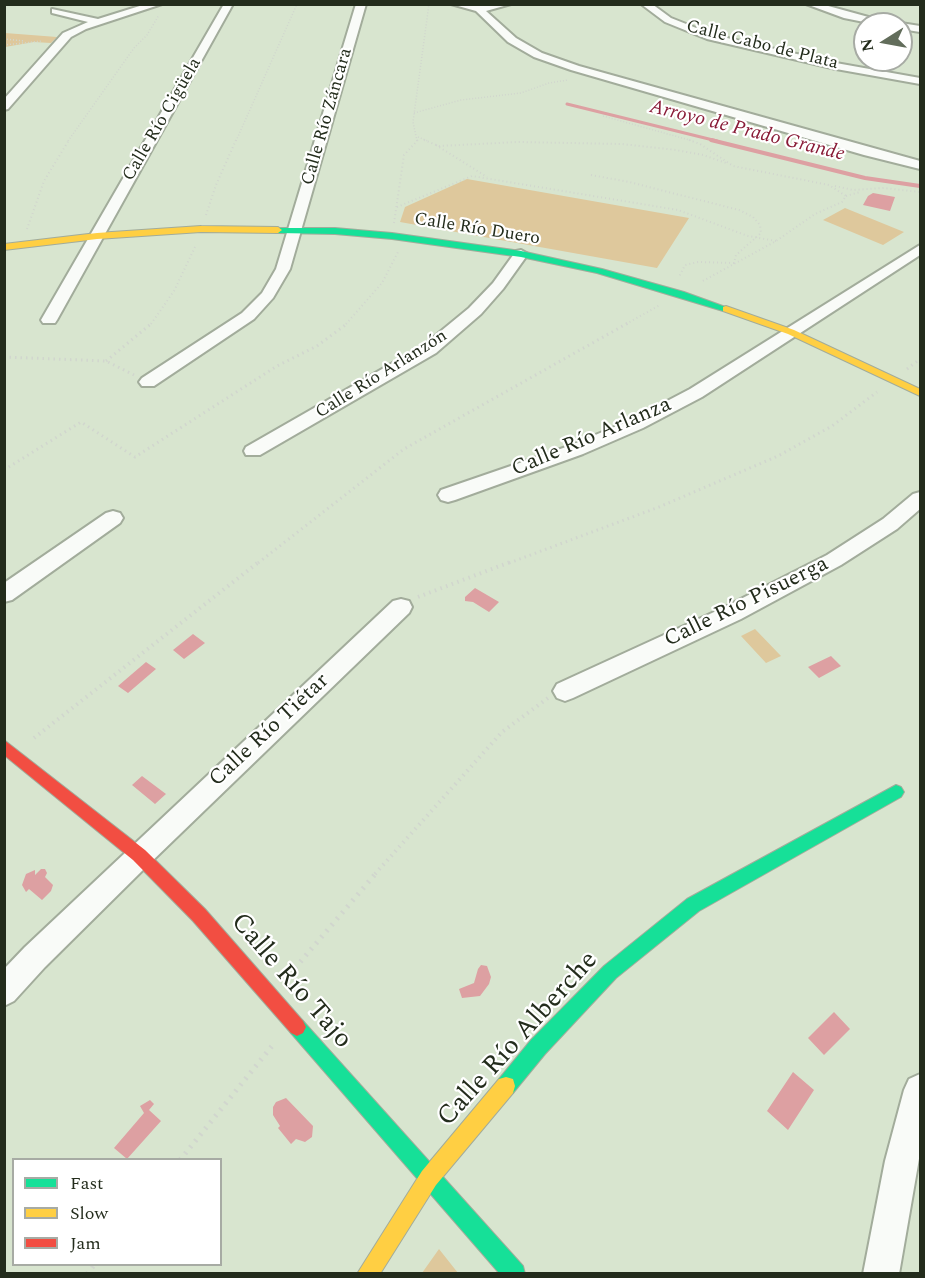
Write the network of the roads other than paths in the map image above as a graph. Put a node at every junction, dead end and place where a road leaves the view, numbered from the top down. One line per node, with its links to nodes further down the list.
1 (229, 4): 18 (street, Calle Río Cigüela)
2 (362, 4): 17 (street, Calle Río Záncara)
3 (455, 4): 7 (street)
4 (507, 4): 8 (street)
5 (645, 4): 13 (street, Calle Cabo de Plata)
6 (810, 4): 11 (street)
7 (479, 9): 8 (street); 16 (street)
8 (493, 9): 15 (street)
9 (158, 10): 12 (street)
10 (56, 11): 12 (street)
11 (853, 17)
12 (99, 22): 14 (street)
13 (921, 81)
14 (4, 107)
15 (921, 160)
16 (921, 165)
17 (295, 230): 18 (street, Calle Río Duero); 21 (street, Calle Río Duero); 24 (street, Calle Río Záncara)
18 (97, 236): 19 (street, Calle Río Duero); 22 (street, Calle Río Cigüela)
19 (4, 247)
20 (921, 249): 23 (street, Calle Río Arlanza)
21 (521, 254): 23 (street, Calle Río Duero); 26 (street, Calle Río Arlanzón)
22 (49, 320)
23 (791, 332): 25 (street, Calle Río Duero); 27 (street, Calle Río Arlanza)
24 (148, 382)
25 (921, 393)
26 (253, 451)
27 (448, 495)
28 (921, 499): 32 (street, Calle Río Pisuerga)
29 (113, 518): 30 (street)
30 (4, 594)
31 (401, 607): 35 (street, Calle Río Tiétar)
32 (565, 691)
33 (10, 750): 35 (street, Calle Río Tajo)
34 (896, 792): 38 (street, Calle Río Alberche)
35 (139, 855): 36 (street, Calle Río Tiétar); 38 (street, Calle Río Tajo)
36 (4, 991)
37 (921, 1090): 41 (street)
38 (429, 1178): 39 (street, Calle Río Alberche); 40 (street, Calle Río Tajo)
39 (367, 1274)
40 (515, 1274)
41 (882, 1274)

